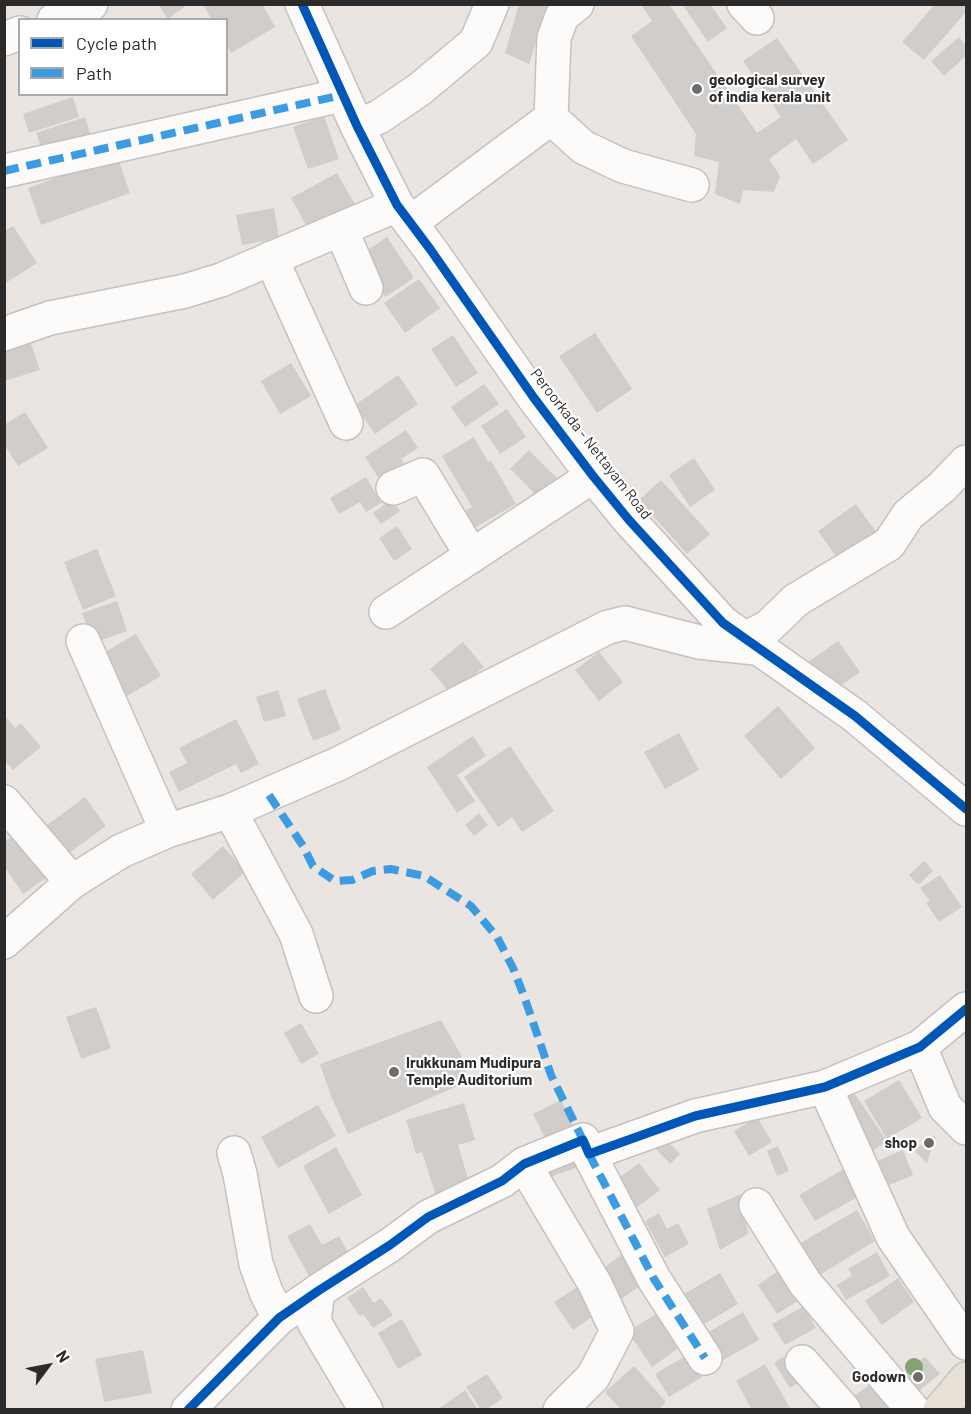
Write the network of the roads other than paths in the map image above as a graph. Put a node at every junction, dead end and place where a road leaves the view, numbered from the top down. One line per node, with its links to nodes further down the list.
1 (91, 4): 5 (street)
2 (302, 4): 6 (street, Peroorkada - Nettayam Road)
3 (492, 4): 8 (street)
4 (577, 4): 7 (street)
5 (59, 18)
6 (342, 95): 8 (street, Peroorkada - Nettayam Road); 9 (street)
7 (550, 118): 10 (street); 11 (street)
8 (357, 126): 11 (street, Peroorkada - Nettayam Road)
9 (4, 171)
10 (693, 185)
11 (404, 214): 12 (street); 18 (street, Peroorkada - Nettayam Road)
12 (341, 229): 13 (street); 14 (street)
13 (271, 258): 15 (street); 16 (street)
14 (366, 288)
15 (4, 334)
16 (346, 423)
17 (966, 462): 23 (street)
18 (593, 476): 20 (street); 23 (street, Peroorkada - Nettayam Road)
19 (393, 488): 20 (street)
20 (472, 556): 21 (street)
21 (386, 612)
22 (83, 641): 27 (street)
23 (752, 644): 25 (street, Peroorkada - Nettayam Road); 26 (street)
24 (4, 802): 28 (street)
25 (966, 809)
26 (230, 811): 27 (street); 30 (street)
27 (167, 831): 28 (street)
28 (72, 882): 29 (street)
29 (4, 942)
30 (316, 996)
31 (966, 1009): 32 (street)
32 (920, 1047): 33 (street); 34 (street)
33 (825, 1087): 36 (street); 41 (street)
34 (966, 1128)
35 (234, 1153): 40 (street)
36 (589, 1154): 37 (street); 42 (street)
37 (524, 1164): 39 (street); 47 (street)
38 (756, 1205): 49 (street)
39 (318, 1291): 40 (street); 46 (street)
40 (279, 1318): 45 (street)
41 (966, 1343)
42 (705, 1358)
43 (802, 1362): 48 (street)
44 (966, 1379): 50 (main road)
45 (188, 1410)
46 (366, 1410)
47 (560, 1410)
48 (844, 1410)
49 (913, 1410)
50 (940, 1410)

